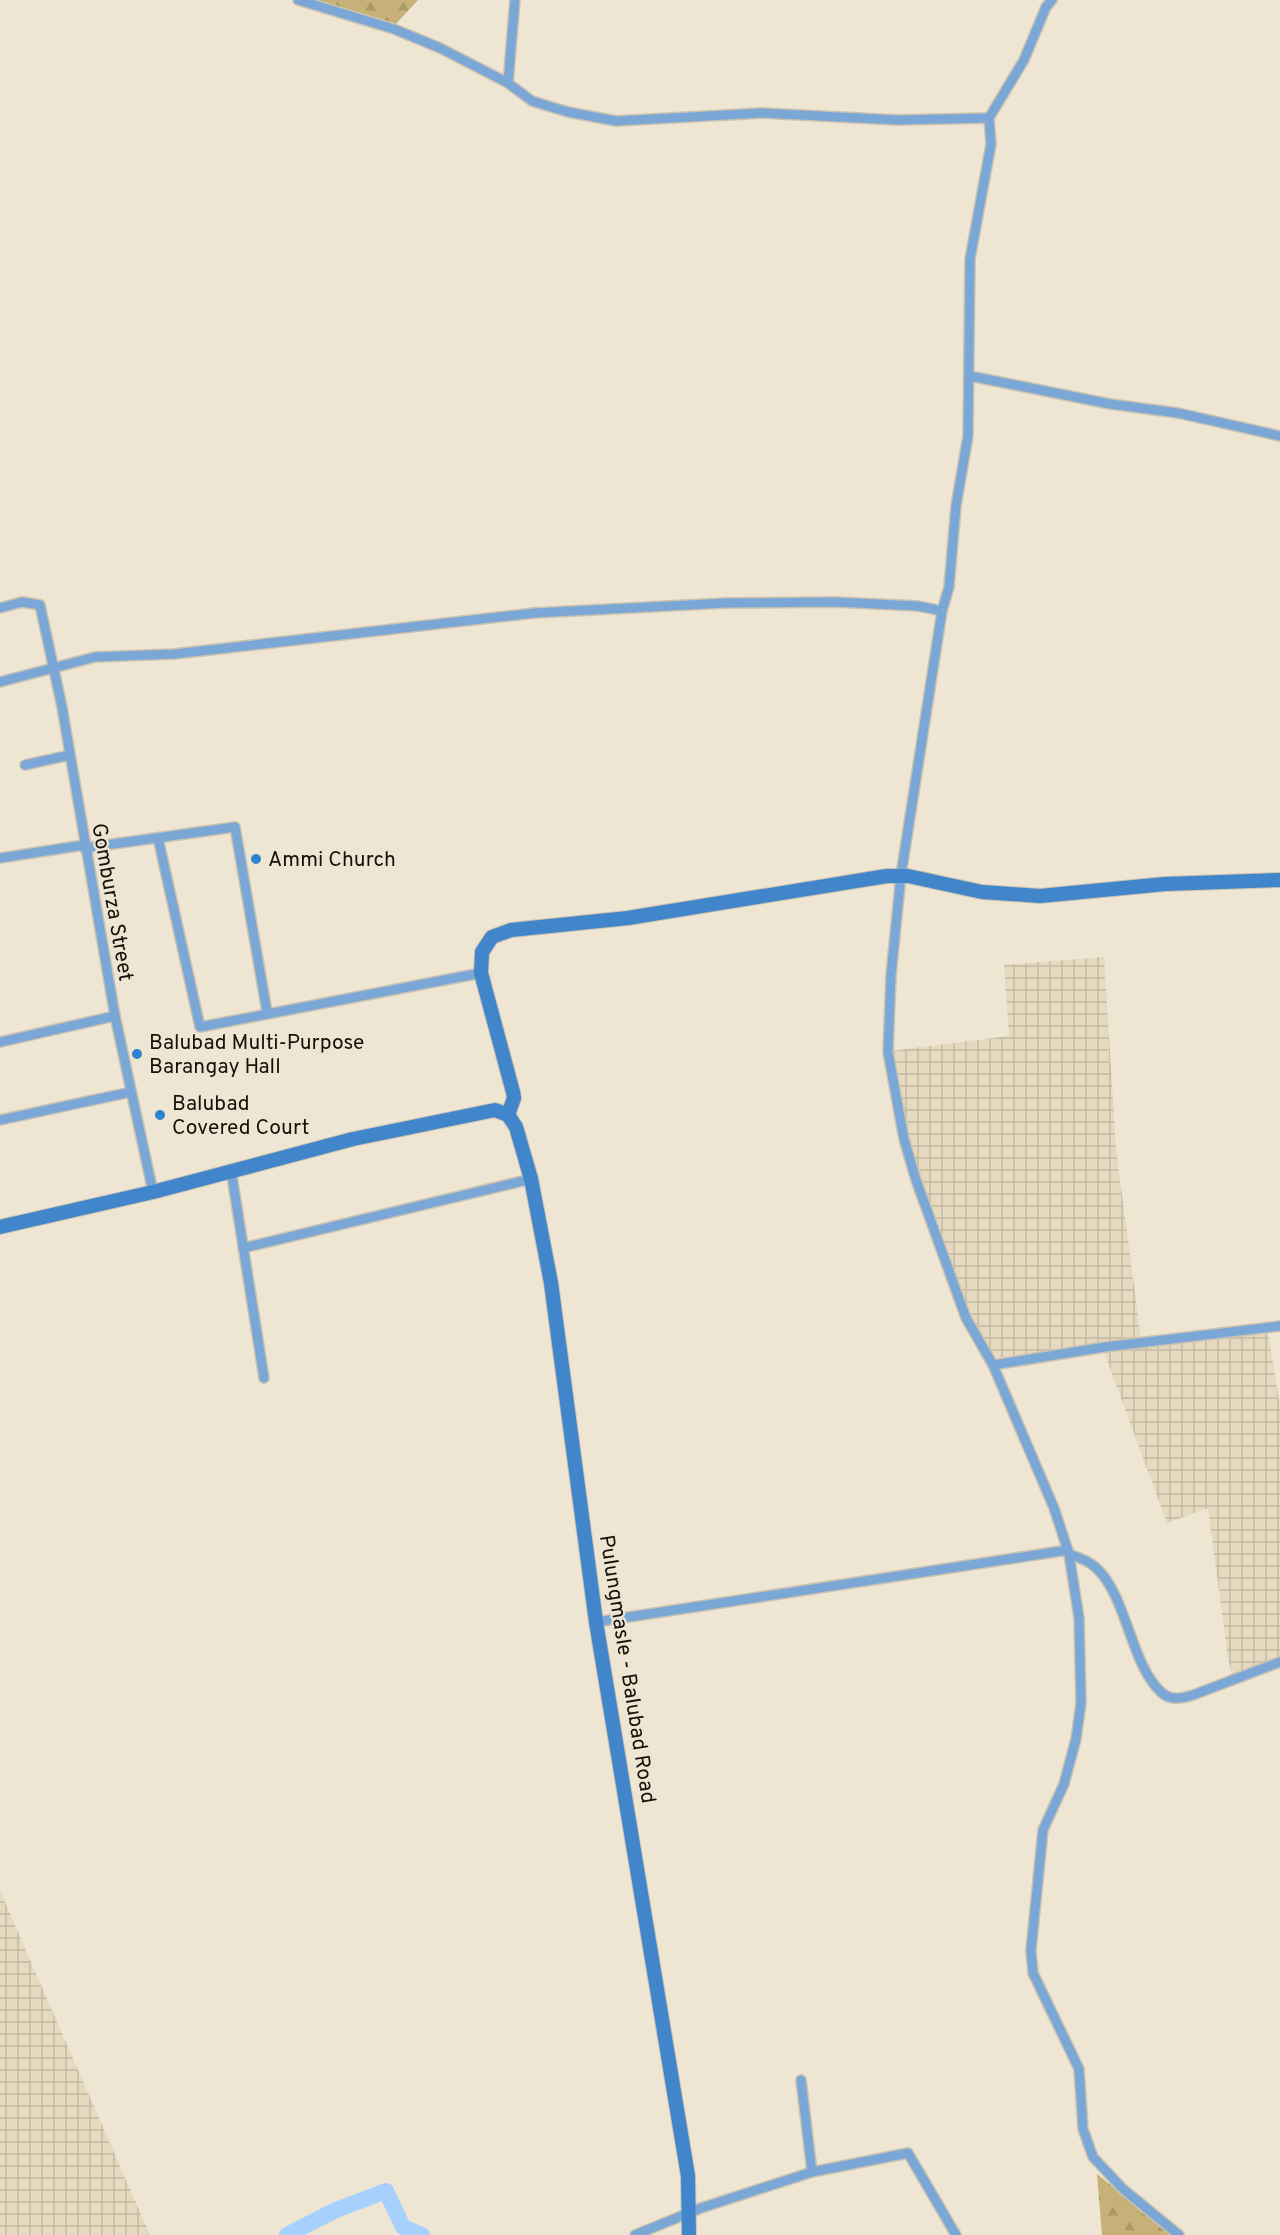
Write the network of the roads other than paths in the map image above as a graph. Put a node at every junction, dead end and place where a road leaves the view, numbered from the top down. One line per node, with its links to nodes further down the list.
1 (298, 0): 4 (street)
2 (515, 0): 4 (street)
3 (1052, 0): 5 (street)
4 (508, 83): 5 (street)
5 (989, 118): 6 (street)
6 (970, 376): 7 (street); 9 (street)
7 (1280, 436)
8 (0, 608): 10 (street, Gomburza Street)
9 (942, 610): 10 (street); 17 (street)
10 (53, 669): 11 (street); 12 (street, Gomburza Street)
11 (0, 682)
12 (70, 755): 13 (street); 15 (street, Gomburza Street)
13 (25, 765)
14 (158, 838): 15 (street); 20 (street); 20 (street)
15 (84, 846): 16 (street); 21 (street, Gomburza Street)
16 (0, 858)
17 (901, 875): 18 (street); 19 (street); 32 (street)
18 (1280, 880)
19 (481, 973): 20 (street); 24 (street)
20 (267, 1012)
21 (115, 1016): 22 (street); 23 (street, Gomburza Street)
22 (0, 1042)
23 (131, 1092): 25 (street); 28 (street, Gomburza Street)
24 (508, 1115): 26 (street); 27 (street, Pulungmasle - Balubad Road)
25 (0, 1120)
26 (231, 1170): 28 (street); 30 (street)
27 (531, 1179): 30 (street); 35 (street, Pulungmasle - Balubad Road)
28 (153, 1192): 29 (street)
29 (0, 1227)
30 (243, 1248): 33 (street)
31 (1280, 1326): 32 (street)
32 (993, 1365): 34 (street)
33 (264, 1378)
34 (1068, 1552): 35 (street); 36 (street); 43 (street)
35 (596, 1622): 39 (street, Pulungmasle - Balubad Road)
36 (1280, 1662)
37 (801, 2079): 38 (street)
38 (812, 2172): 39 (street); 42 (street)
39 (689, 2214): 40 (street); 41 (street, Pulungmasle - Balubad Road)
40 (635, 2235)
41 (689, 2235)
42 (956, 2235)
43 (1179, 2235)

